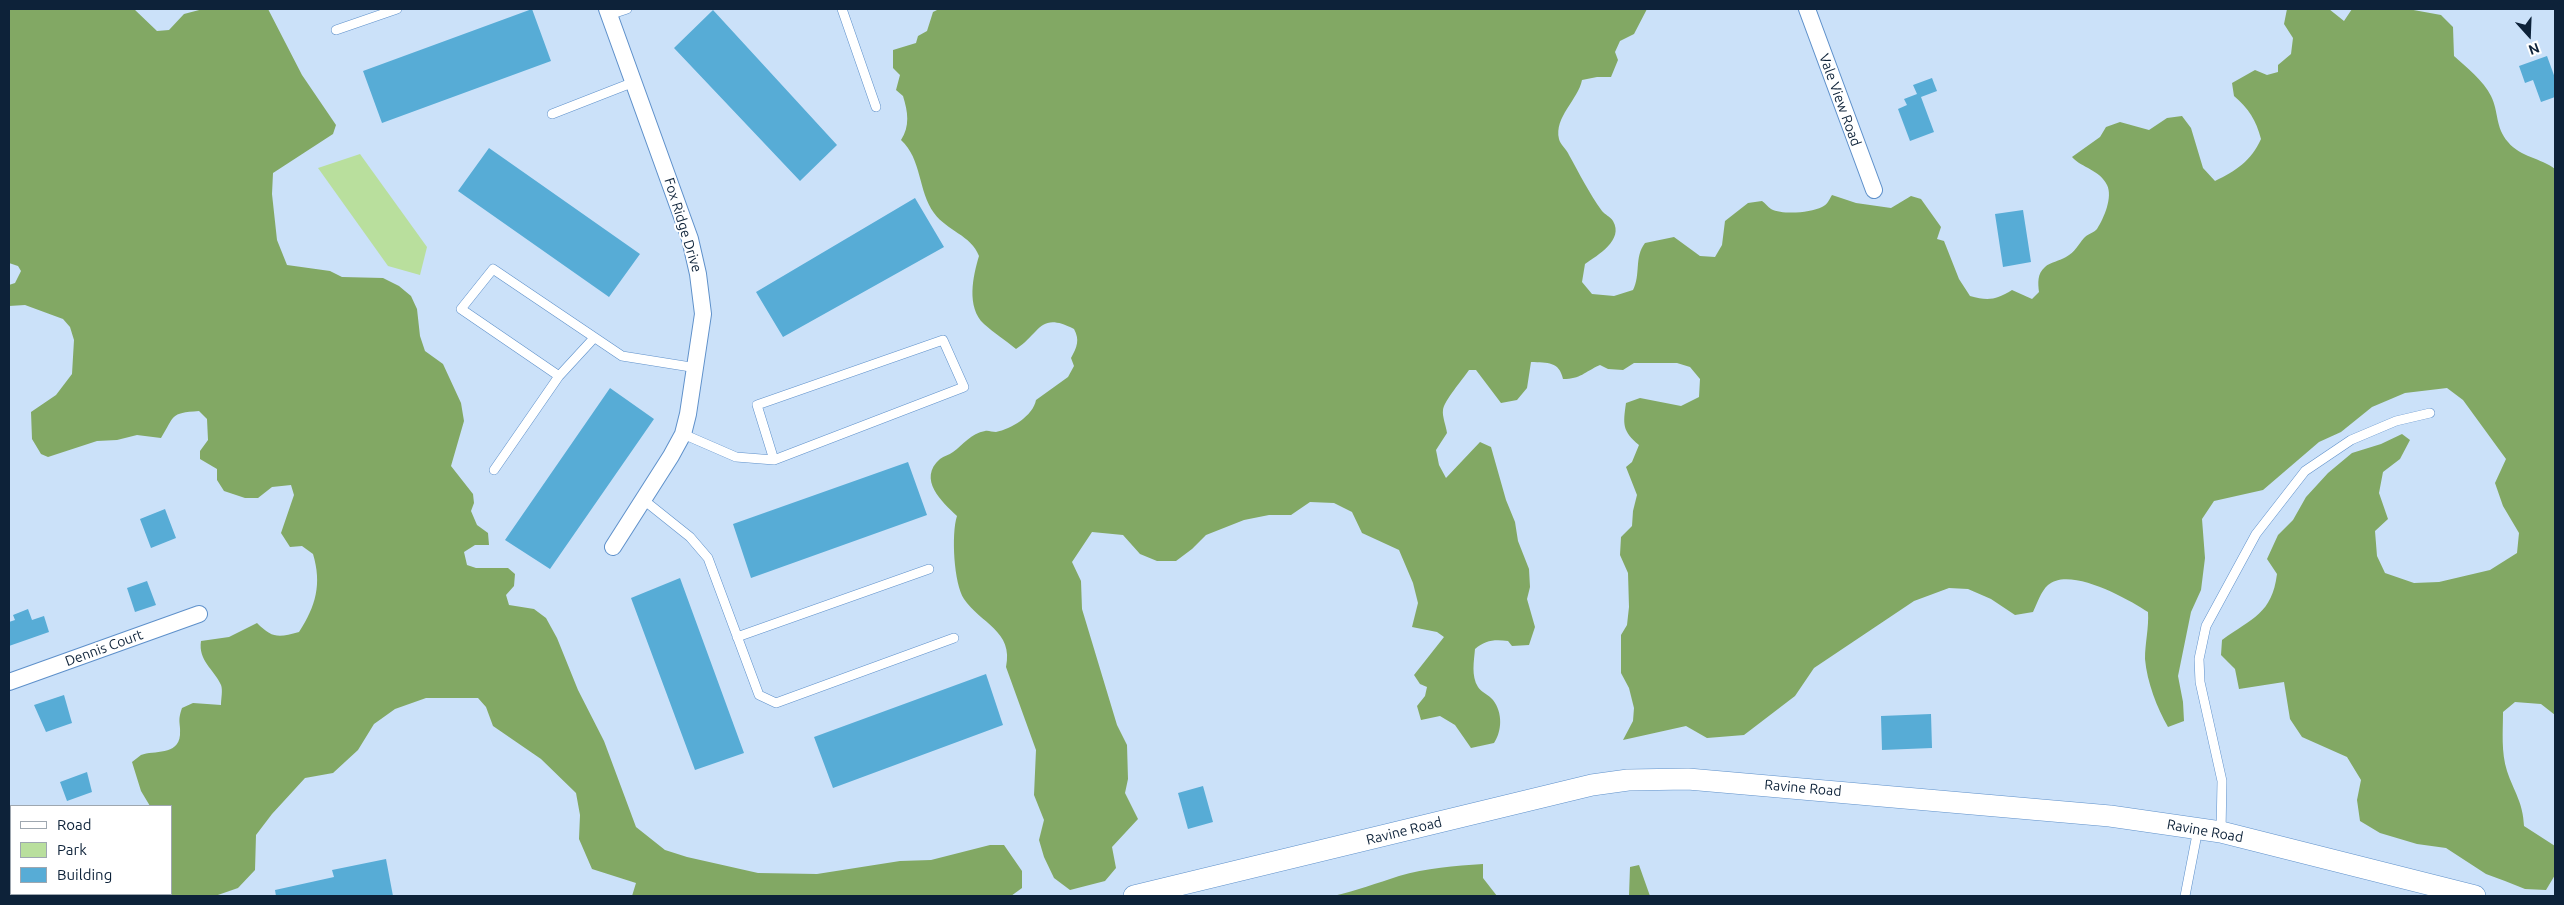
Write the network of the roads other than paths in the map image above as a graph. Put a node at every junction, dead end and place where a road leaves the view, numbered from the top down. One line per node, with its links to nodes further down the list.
1 (397, 9): 6 (lane)
2 (627, 9): 5 (lane)
3 (842, 9): 8 (lane)
4 (1807, 9): 10 (street, Vale View Road)
5 (608, 12): 7 (street, Fox Ridge Drive)
6 (336, 30)
7 (634, 82): 9 (lane); 12 (street, Fox Ridge Drive)
8 (876, 107)
9 (552, 114)
10 (1874, 190)
11 (594, 338): 12 (lane); 13 (lane); 13 (lane)
12 (697, 368): 15 (street, Fox Ridge Drive)
13 (559, 376): 17 (lane)
14 (2430, 413): 26 (lane)
15 (683, 434): 16 (lane); 18 (street, Fox Ridge Drive)
16 (774, 460): 16 (lane)
17 (494, 470)
18 (645, 501): 19 (street, Fox Ridge Drive); 22 (lane)
19 (613, 547)
20 (929, 569): 22 (lane)
21 (199, 614): 24 (street, Dennis Court)
22 (737, 637): 23 (lane)
23 (954, 638)
24 (9, 682)
25 (2198, 829): 26 (street, Ravine Road); 27 (street, Ravine Road); 28 (lane)
26 (2222, 832): 29 (street, Ravine Road)
27 (1134, 896)
28 (2185, 896)
29 (2475, 896)

